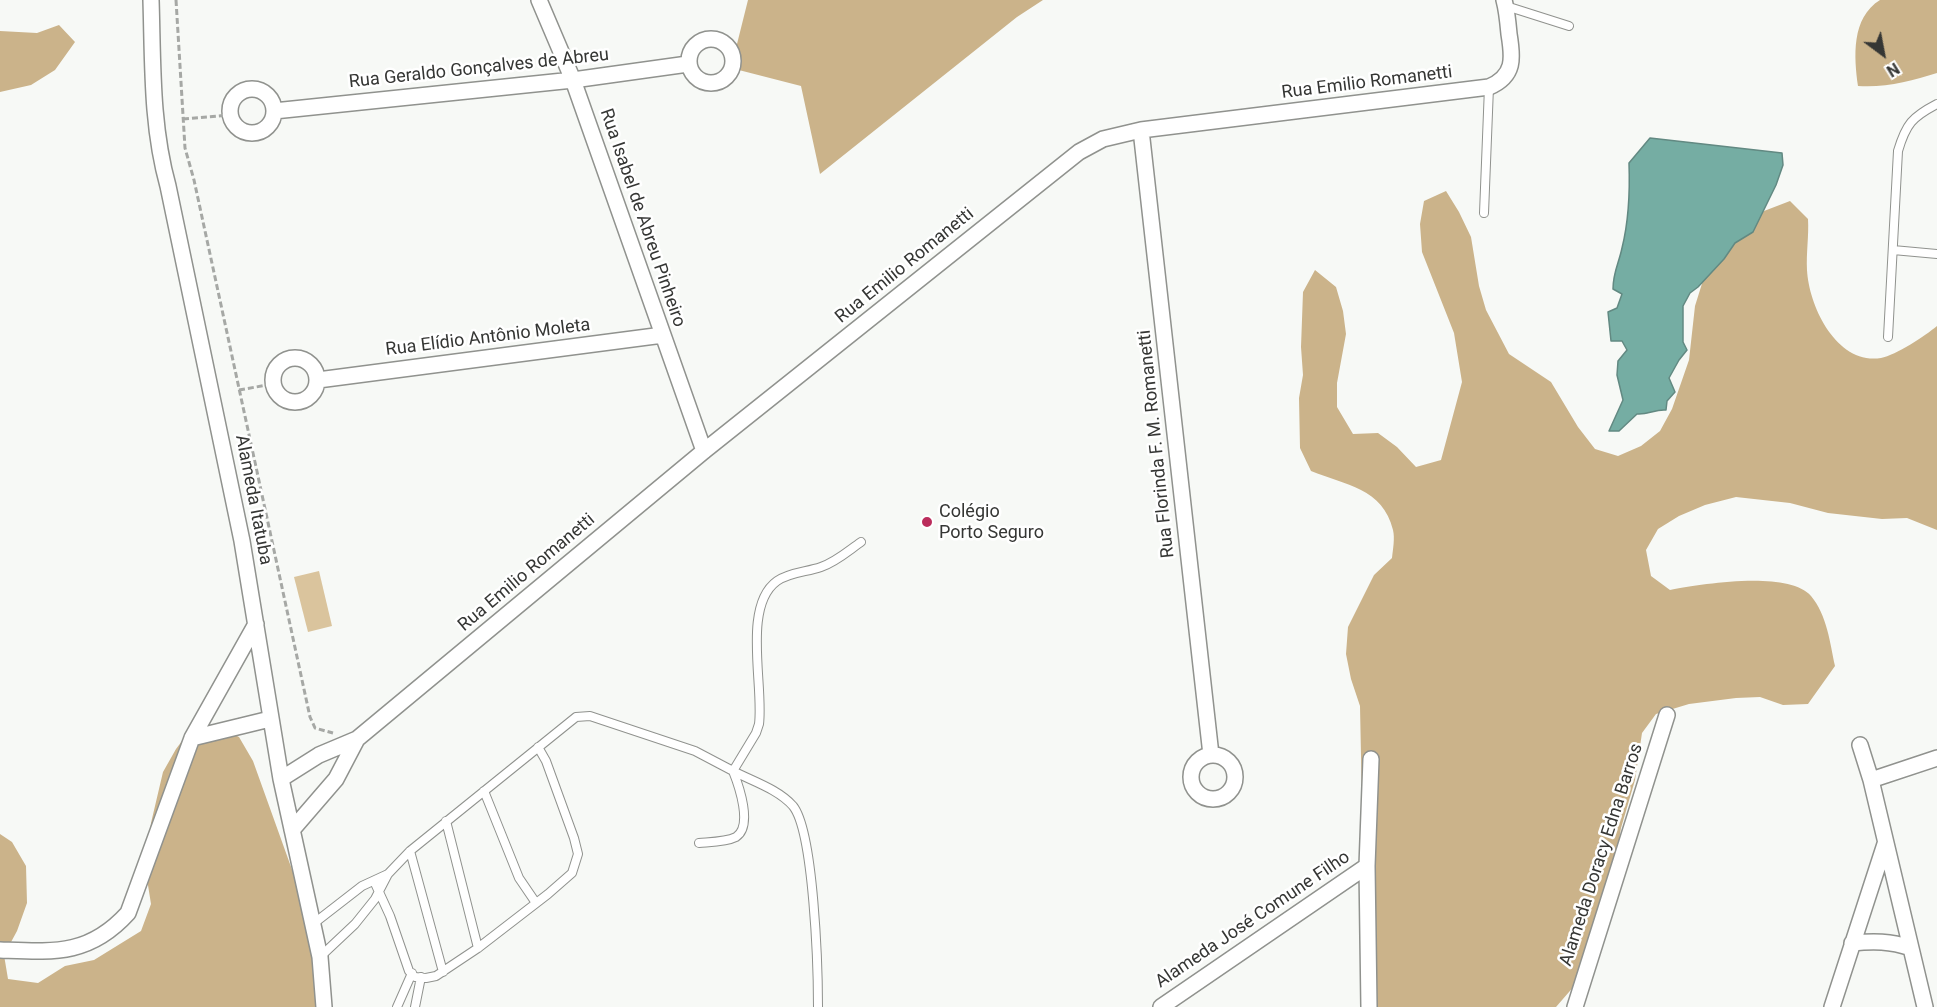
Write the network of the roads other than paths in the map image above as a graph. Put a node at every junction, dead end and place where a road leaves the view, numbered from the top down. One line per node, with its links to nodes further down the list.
1 (151, 0): 19 (street, Alameda Itatuba)
2 (539, 0): 6 (street, Rua Isabel de Abreu Pinheiro)
3 (1505, 3): 4 (lane); 7 (street)
4 (1569, 26)
5 (688, 64): 6 (street, Rua Geraldo Gonçalves de Abreu)
6 (573, 80): 9 (street, Rua Geraldo Gonçalves de Abreu); 14 (street, Rua Isabel de Abreu Pinheiro)
7 (1489, 87): 10 (street, Rua Emilio Romanetti); 11 (lane)
8 (1937, 104): 12 (lane)
9 (274, 111): 9 (street)
10 (1141, 130): 17 (street, Rua Emilio Romanetti); 26 (street, Rua Florinda F. M. Romanetti)
11 (1484, 213)
12 (1893, 250): 13 (lane); 15 (lane)
13 (1937, 254)
14 (663, 335): 16 (street, Rua Elídio Antônio Moleta); 17 (street, Rua Isabel de Abreu Pinheiro)
15 (1887, 337)
16 (318, 380): 16 (street)
17 (704, 451): 23 (street, Rua Emilio Romanetti)
18 (861, 542): 29 (lane)
19 (256, 624): 21 (street, Alameda Itatuba); 22 (street)
20 (1667, 715): 58 (street, Alameda Doracy Edna Barros)
21 (270, 719): 22 (street); 30 (street, Alameda Itatuba)
22 (192, 738): 47 (street)
23 (357, 739): 30 (street, Rua Emilio Romanetti); 34 (street, Rua Emilio Romanetti)
24 (1860, 744): 31 (street)
25 (538, 747): 29 (lane); 32 (lane); 42 (lane)
26 (1211, 755)
27 (1937, 758): 31 (street)
28 (1371, 759): 38 (street)
29 (733, 771): 35 (lane); 55 (lane)
30 (281, 778): 34 (street, Alameda Itatuba)
31 (1870, 780): 36 (street)
32 (483, 791): 33 (lane); 42 (lane)
33 (446, 821): 37 (lane); 45 (lane)
34 (292, 830): 43 (street, Alameda Itatuba)
35 (699, 843)
36 (1885, 844): 44 (street); 46 (street)
37 (410, 851): 39 (lane); 49 (lane)
38 (1367, 866): 56 (street, Alameda José Comune Filho); 57 (street)
39 (388, 874): 40 (lane); 41 (lane)
40 (374, 881): 41 (lane); 43 (lane)
41 (379, 891): 48 (lane); 50 (lane)
42 (536, 903): 45 (lane)
43 (313, 924): 48 (street, Alameda Itatuba)
44 (1852, 944): 46 (street); 59 (street)
45 (478, 948): 49 (lane)
46 (1911, 948): 60 (street)
47 (0, 950)
48 (320, 957): 52 (street, Alameda Itatuba)
49 (443, 972): 51 (lane)
50 (412, 973): 51 (lane); 53 (lane)
51 (421, 977): 54 (lane)
52 (324, 1007)
53 (398, 1007)
54 (415, 1007)
55 (818, 1007)
56 (1161, 1007)
57 (1369, 1007)
58 (1575, 1007)
59 (1832, 1007)
60 (1925, 1007)

